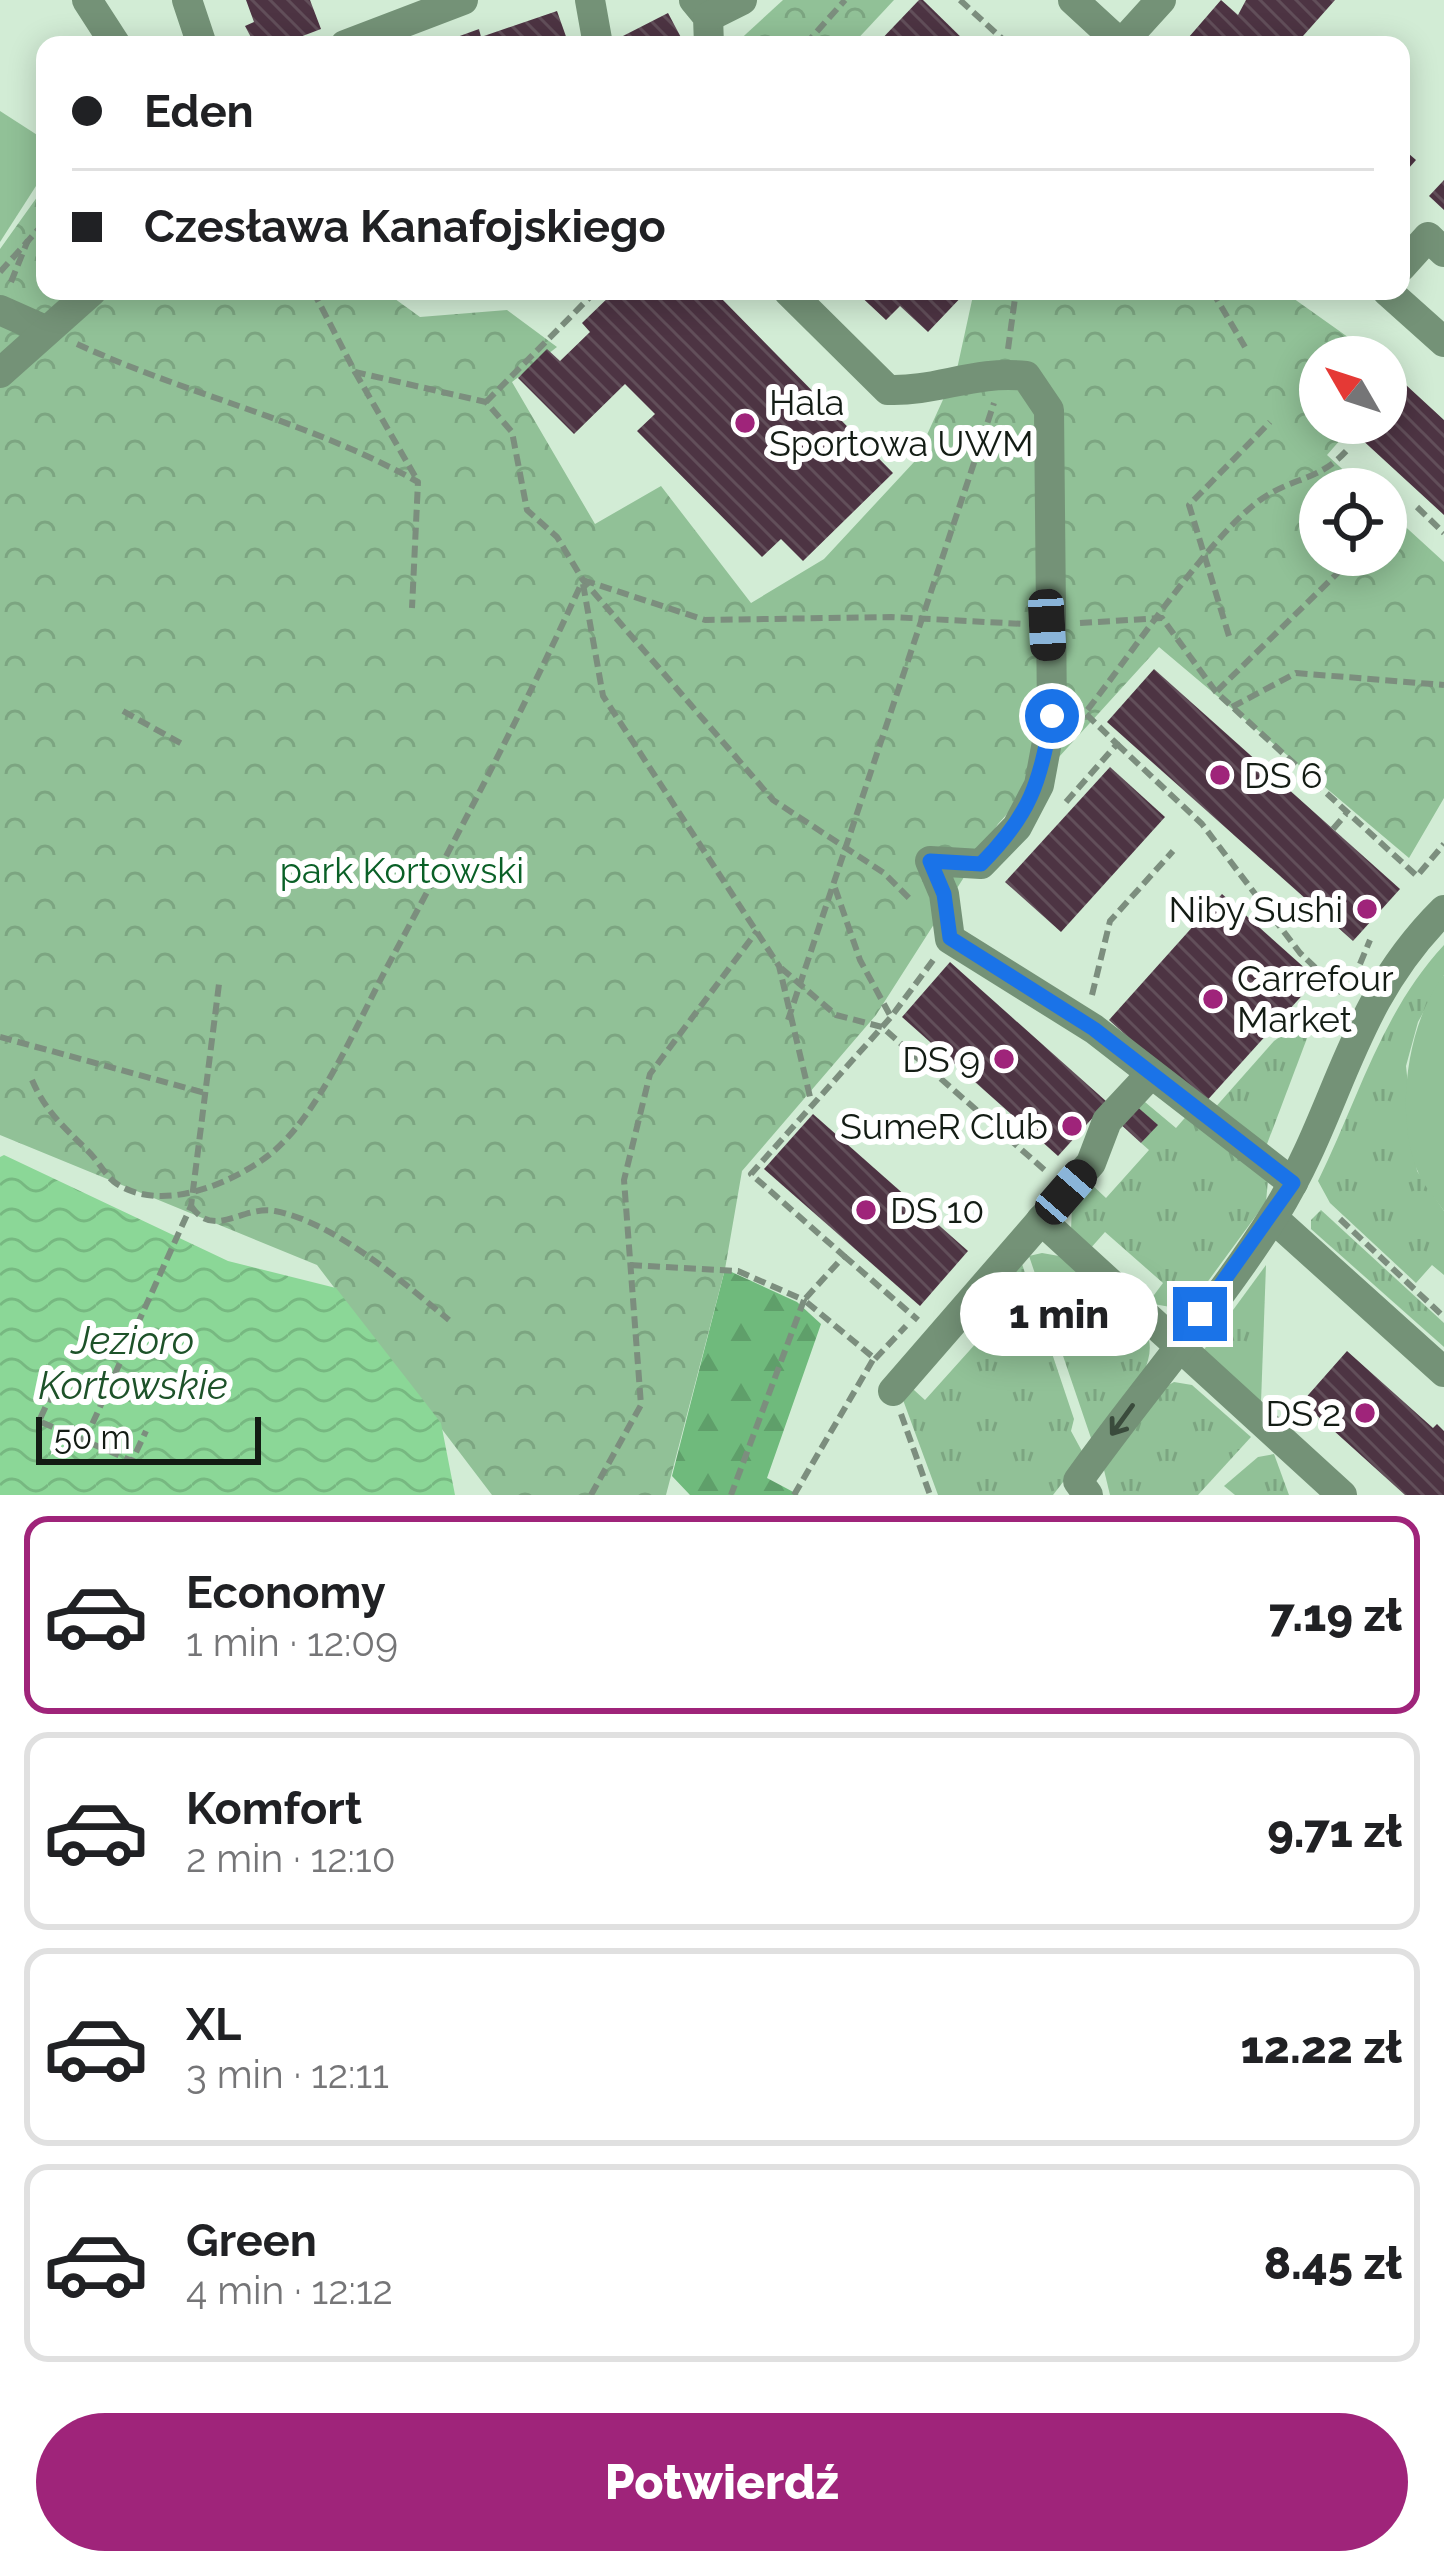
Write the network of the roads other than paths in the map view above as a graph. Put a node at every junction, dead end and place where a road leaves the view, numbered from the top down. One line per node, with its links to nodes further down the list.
1 (87, 0): 9 (street)
2 (187, 0): 10 (street)
3 (463, 0): 11 (street)
4 (590, 0): 12 (street)
5 (742, 0): 8 (street)
6 (1073, 0): 13 (street)
7 (1161, 0): 14 (street)
8 (704, 20)
9 (110, 36)
10 (199, 36)
11 (368, 36)
12 (596, 36)
13 (1112, 36)
14 (1130, 36)
15 (1444, 252): 16 (street)
16 (1410, 257)
17 (81, 300): 21 (street)
18 (797, 300): 25 (street)
19 (1398, 300): 22 (street)
20 (4, 301): 21 (street)
21 (45, 330): 23 (street)
22 (1444, 342)
23 (0, 373)
24 (1444, 910): 26 (street)
25 (1149, 1076): 26 (street); 28 (street)
26 (1293, 1183): 27 (street)
27 (1273, 1218): 29 (street); 30 (street)
28 (1041, 1220): 29 (street); 31 (street)
29 (1176, 1346): 32 (street, one-way to 32); 33 (street)
30 (1444, 1372)
31 (893, 1391)
32 (1088, 1495)
33 (1342, 1495)

